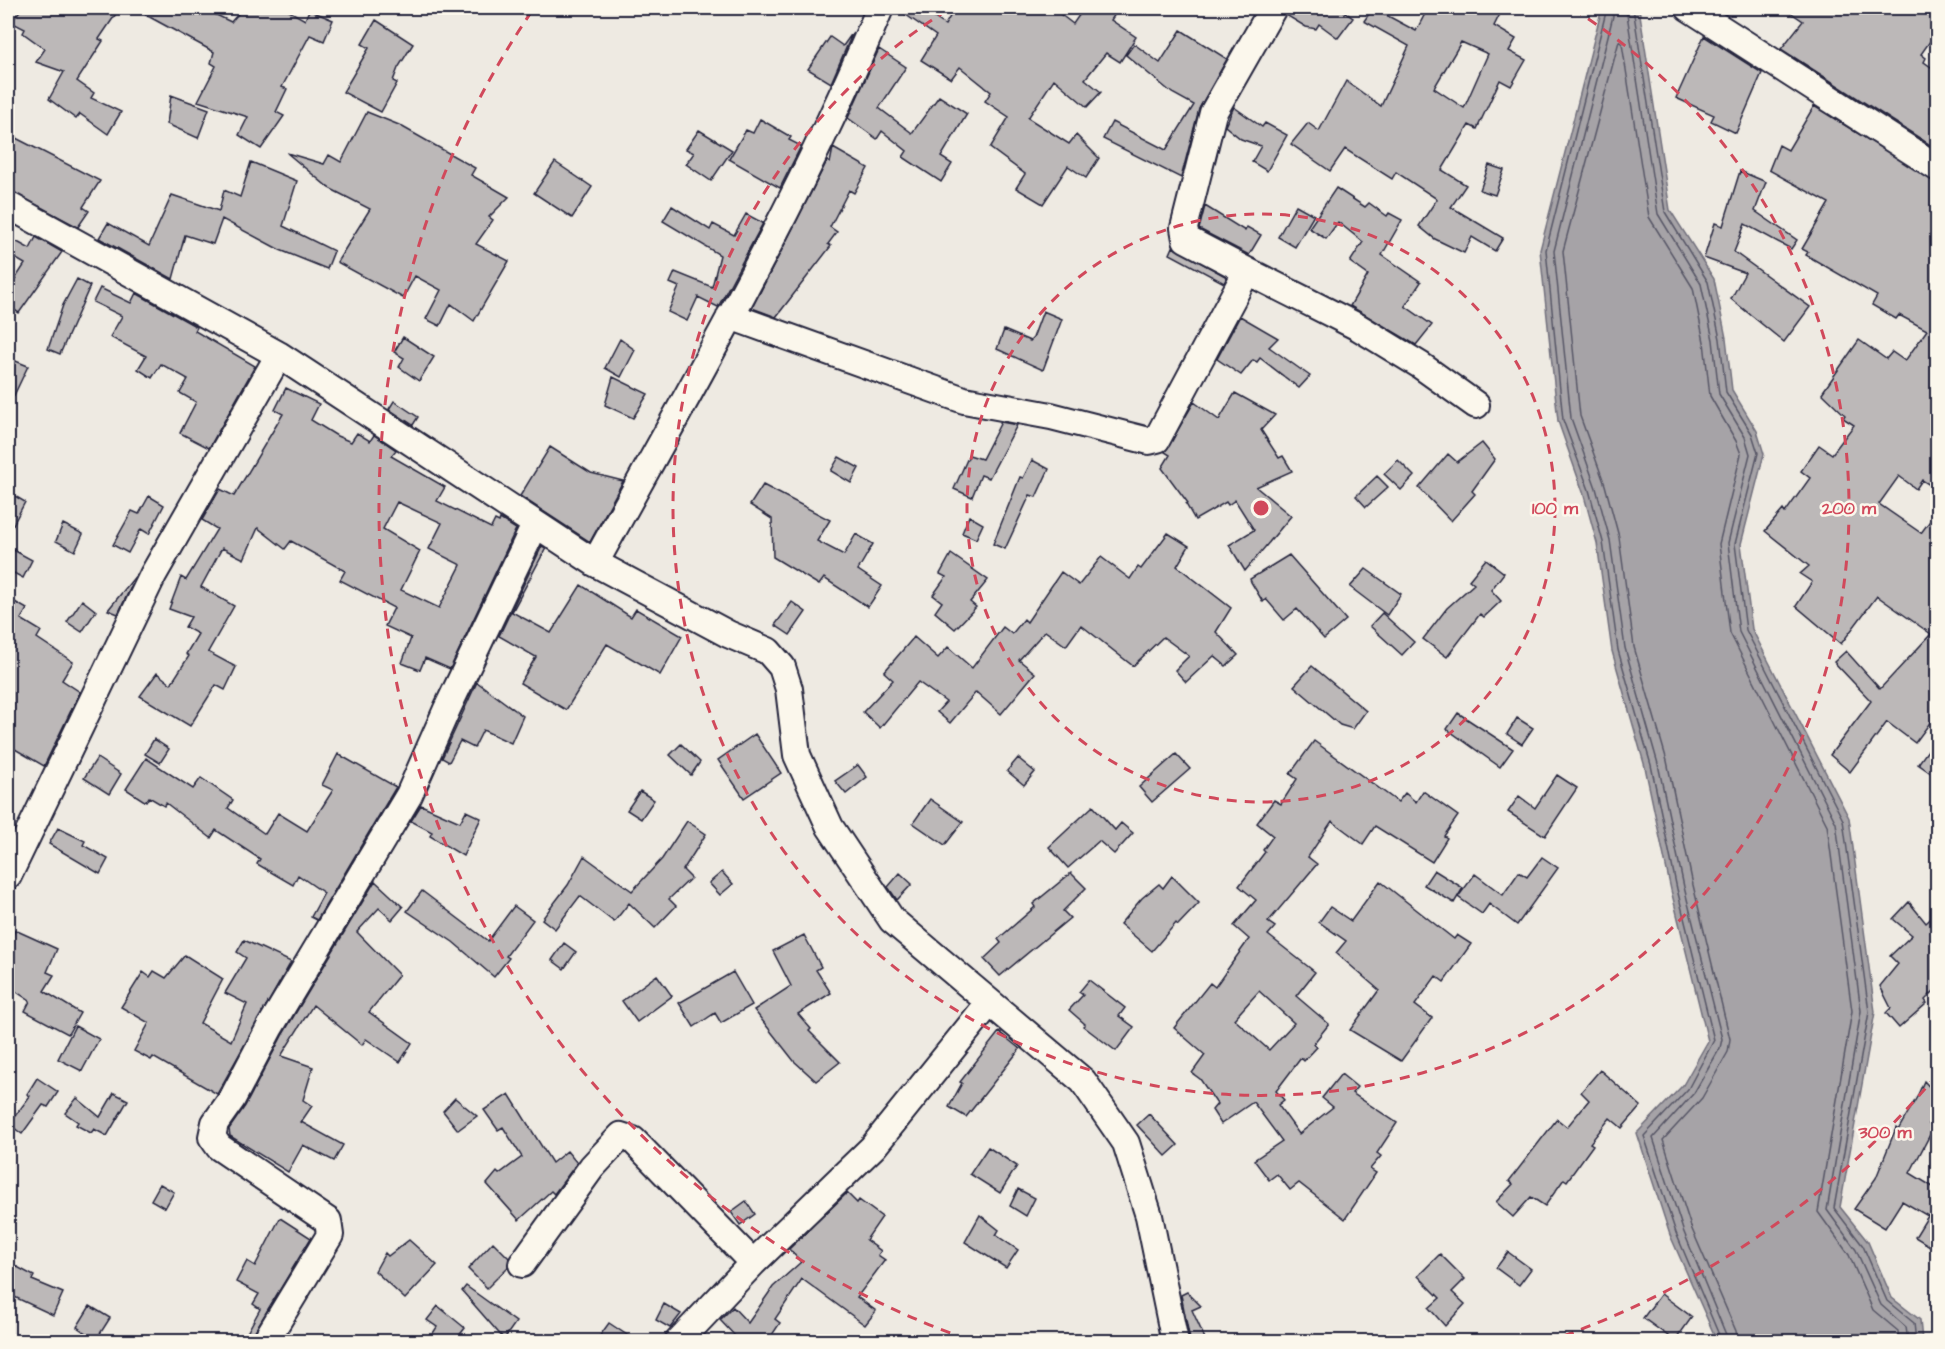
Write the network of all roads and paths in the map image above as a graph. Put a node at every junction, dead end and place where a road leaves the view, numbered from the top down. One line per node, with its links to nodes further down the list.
1 (880, 8): 7 (street)
2 (1273, 8): 6 (street)
3 (1689, 8): 4 (street)
4 (1938, 168)
5 (8, 205): 8 (street)
6 (1247, 271): 7 (street); 9 (street)
7 (730, 316): 11 (street)
8 (279, 355): 10 (street); 12 (street)
9 (1476, 405)
10 (535, 525): 11 (street); 16 (street)
11 (596, 563): 13 (street)
12 (8, 876)
13 (989, 1003): 14 (street); 18 (street)
14 (753, 1263): 15 (street); 17 (street)
15 (522, 1264)
16 (265, 1341)
17 (678, 1341)
18 (1175, 1341)

